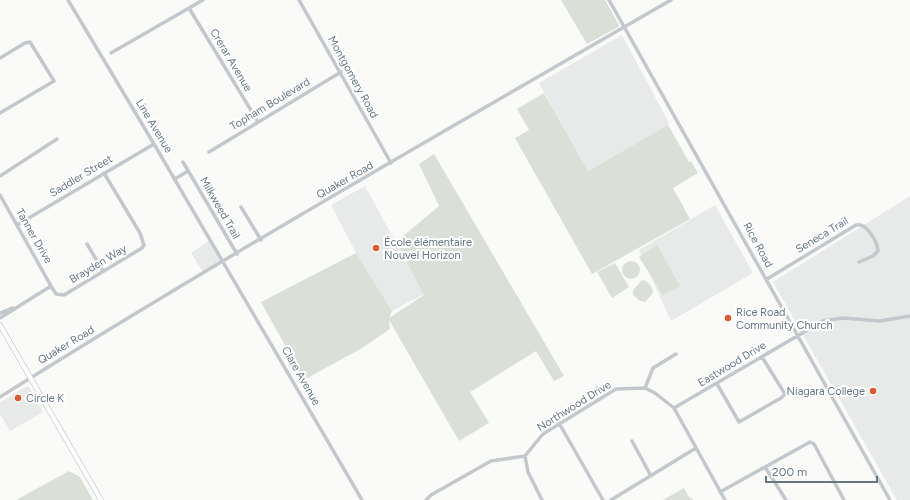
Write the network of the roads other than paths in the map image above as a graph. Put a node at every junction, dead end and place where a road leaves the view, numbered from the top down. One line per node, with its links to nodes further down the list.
1 (68, 0): 14 (street, Line Avenue)
2 (203, 0): 6 (street)
3 (299, 0): 10 (street, Montgomery Road)
4 (609, 0): 7 (street, Rice Road)
5 (671, 0): 7 (street, Quaker Road)
6 (189, 8): 8 (street); 12 (street, Crerar Avenue)
7 (624, 27): 17 (street, Quaker Road); 31 (street, Rice Road)
8 (111, 53)
9 (0, 58): 11 (street)
10 (341, 72): 12 (street, Topham Boulevard); 17 (street, Montgomery Road)
11 (0, 113)
12 (258, 122): 15 (street, Topham Boulevard)
13 (57, 139): 20 (street)
14 (154, 144): 19 (street, Saddler Street); 21 (street, Line Avenue)
15 (209, 152)
16 (183, 162): 18 (street, Milkweed Trail)
17 (391, 163): 25 (street, Quaker Road)
18 (188, 171): 21 (street, Milkweed Trail); 27 (street, Milkweed Trail)
19 (104, 173): 24 (street, Saddler Street); 30 (street, Brayden Way)
20 (0, 176)
21 (175, 179): 28 (street, Line Avenue)
22 (0, 195): 24 (street, Tanner Drive)
23 (241, 207): 25 (street)
24 (17, 225): 32 (street, Tanner Drive)
25 (261, 240): 27 (street, Quaker Road)
26 (87, 244): 30 (street)
27 (237, 254): 28 (street, Quaker Road)
28 (224, 262): 41 (street, Quaker Road); 54 (street, Clare Avenue)
29 (859, 262): 31 (street, Seneca Trail)
30 (103, 271): 32 (street, Brayden Way)
31 (767, 280): 38 (street, Rice Road)
32 (51, 286): 33 (street)
33 (14, 308): 34 (street); 36 (street)
34 (0, 313)
35 (910, 316): 38 (street, Eastwood Drive)
36 (0, 318)
37 (0, 325): 41 (main road)
38 (798, 336): 40 (street, Eastwood Drive); 62 (street, Rice Road)
39 (676, 354): 43 (street)
40 (762, 357): 42 (street, Eastwood Drive); 42 (street)
41 (30, 378): 44 (street, Quaker Road); 53 (main road)
42 (717, 384): 45 (street, Eastwood Drive)
43 (645, 388): 45 (street); 46 (street, Northwood Drive)
44 (0, 397)
45 (674, 408): 48 (street)
46 (559, 424): 49 (street, Northwood Drive); 57 (street)
47 (632, 441): 51 (street)
48 (696, 448): 51 (street); 52 (street)
49 (525, 456): 55 (street); 56 (street)
50 (765, 467): 52 (street); 60 (street); 61 (street)
51 (651, 476): 58 (street)
52 (720, 492): 59 (street)
53 (101, 500)
54 (362, 500)
55 (426, 500)
56 (542, 500)
57 (603, 500)
58 (611, 500)
59 (725, 500)
60 (786, 500)
61 (844, 500)
62 (890, 500)

